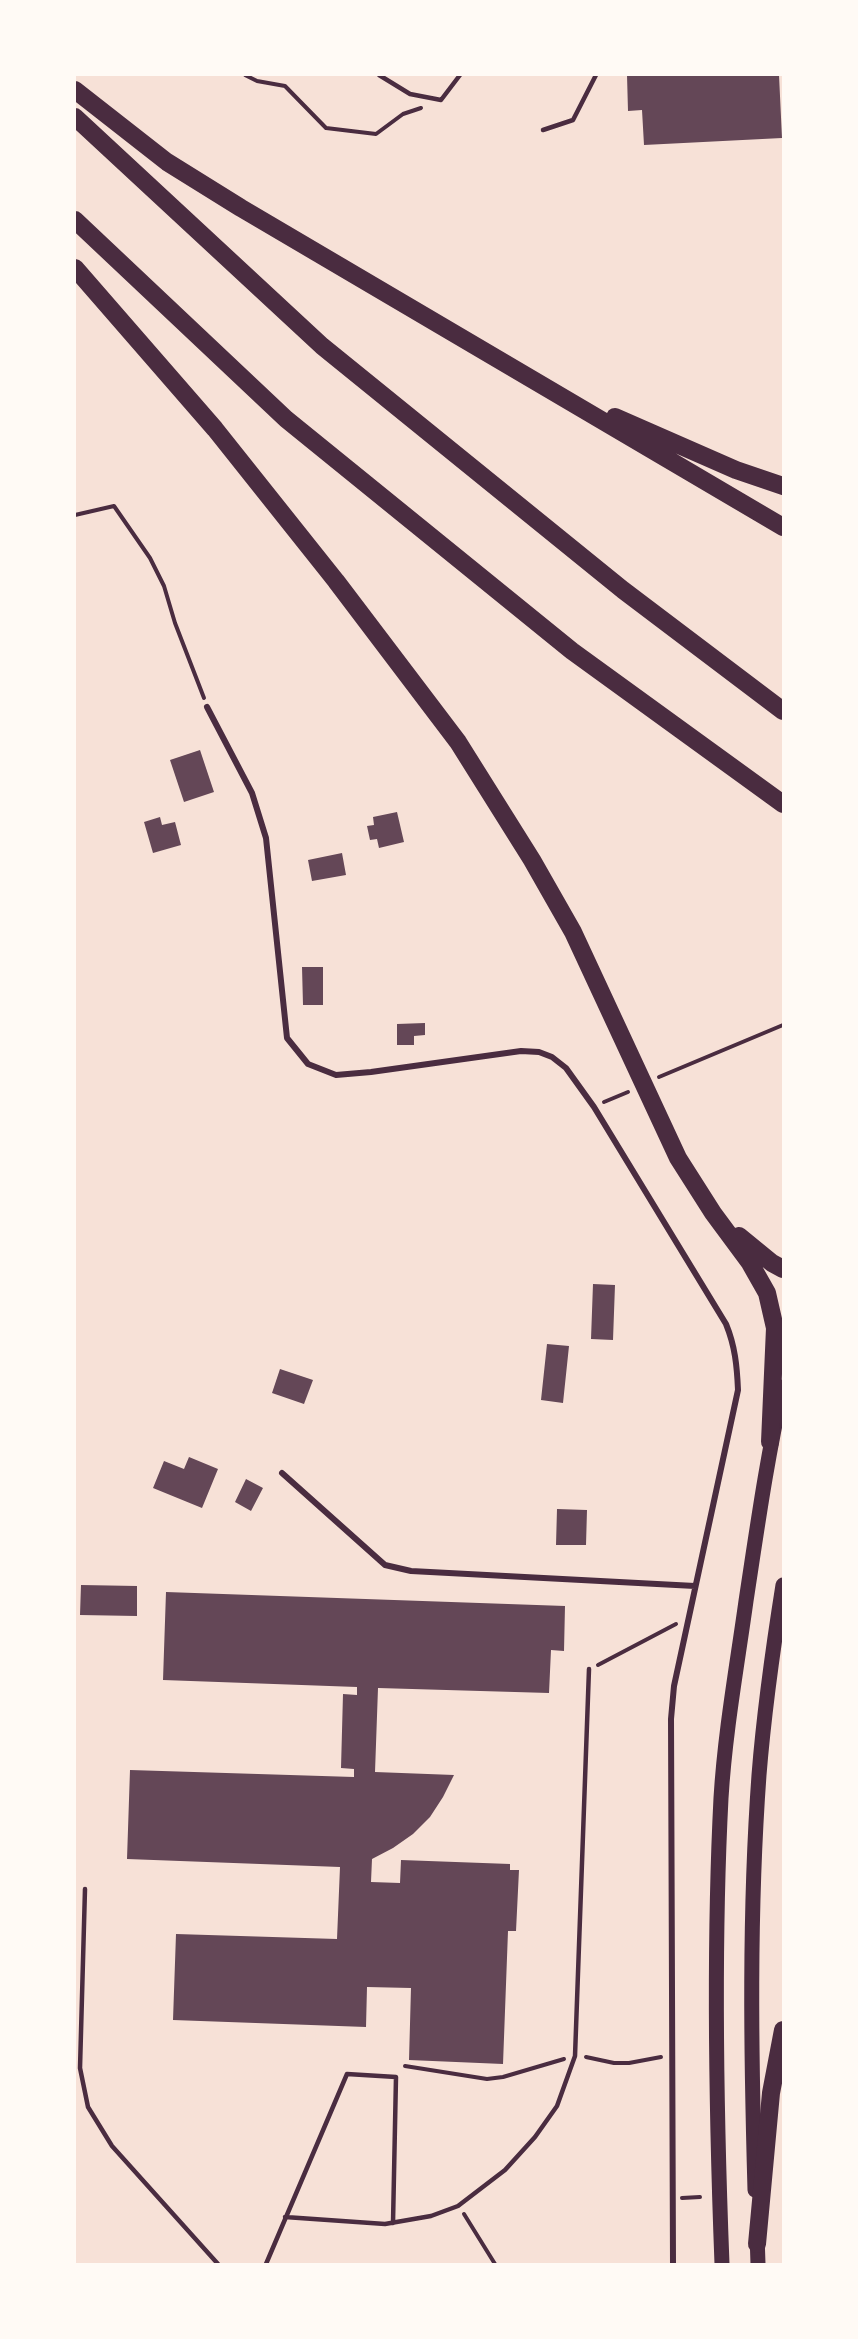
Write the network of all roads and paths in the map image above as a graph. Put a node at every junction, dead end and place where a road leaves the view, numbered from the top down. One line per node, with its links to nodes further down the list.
1 (245, 75): 6 (path)
2 (379, 75): 3 (lane)
3 (460, 75)
4 (596, 75): 8 (lane)
5 (75, 90): 11 (highway)
6 (403, 114)
7 (75, 117): 16 (highway)
8 (543, 130)
9 (75, 220): 17 (highway)
10 (75, 268): 22 (highway)
11 (500, 362): 12 (highway); 14 (highway)
12 (783, 486)
13 (75, 515): 15 (path)
14 (783, 527)
15 (207, 707): 21 (street)
16 (783, 711)
17 (783, 804)
18 (783, 1025): 19 (path)
19 (653, 1080)
20 (628, 1092): 21 (path)
21 (594, 1107): 28 (street)
22 (713, 1213): 23 (highway); 25 (highway)
23 (783, 1269)
24 (783, 1387): 25 (main road)
25 (770, 1442): 44 (main road)
26 (282, 1473): 28 (street)
27 (783, 1585): 39 (main road)
28 (695, 1586): 29 (street)
29 (689, 1619): 30 (path); 34 (street)
30 (589, 1669): 33 (lane)
31 (85, 1890): 40 (lane)
32 (783, 2030): 39 (highway)
33 (574, 2056): 34 (path); 35 (path); 36 (lane)
34 (674, 2056): 43 (street)
35 (405, 2066)
36 (458, 2206): 38 (lane); 42 (path)
37 (285, 2217): 38 (lane); 38 (lane); 41 (lane)
38 (393, 2223)
39 (757, 2244): 45 (main road)
40 (218, 2264)
41 (266, 2264)
42 (495, 2264)
43 (673, 2264)
44 (722, 2264)
45 (758, 2264)

